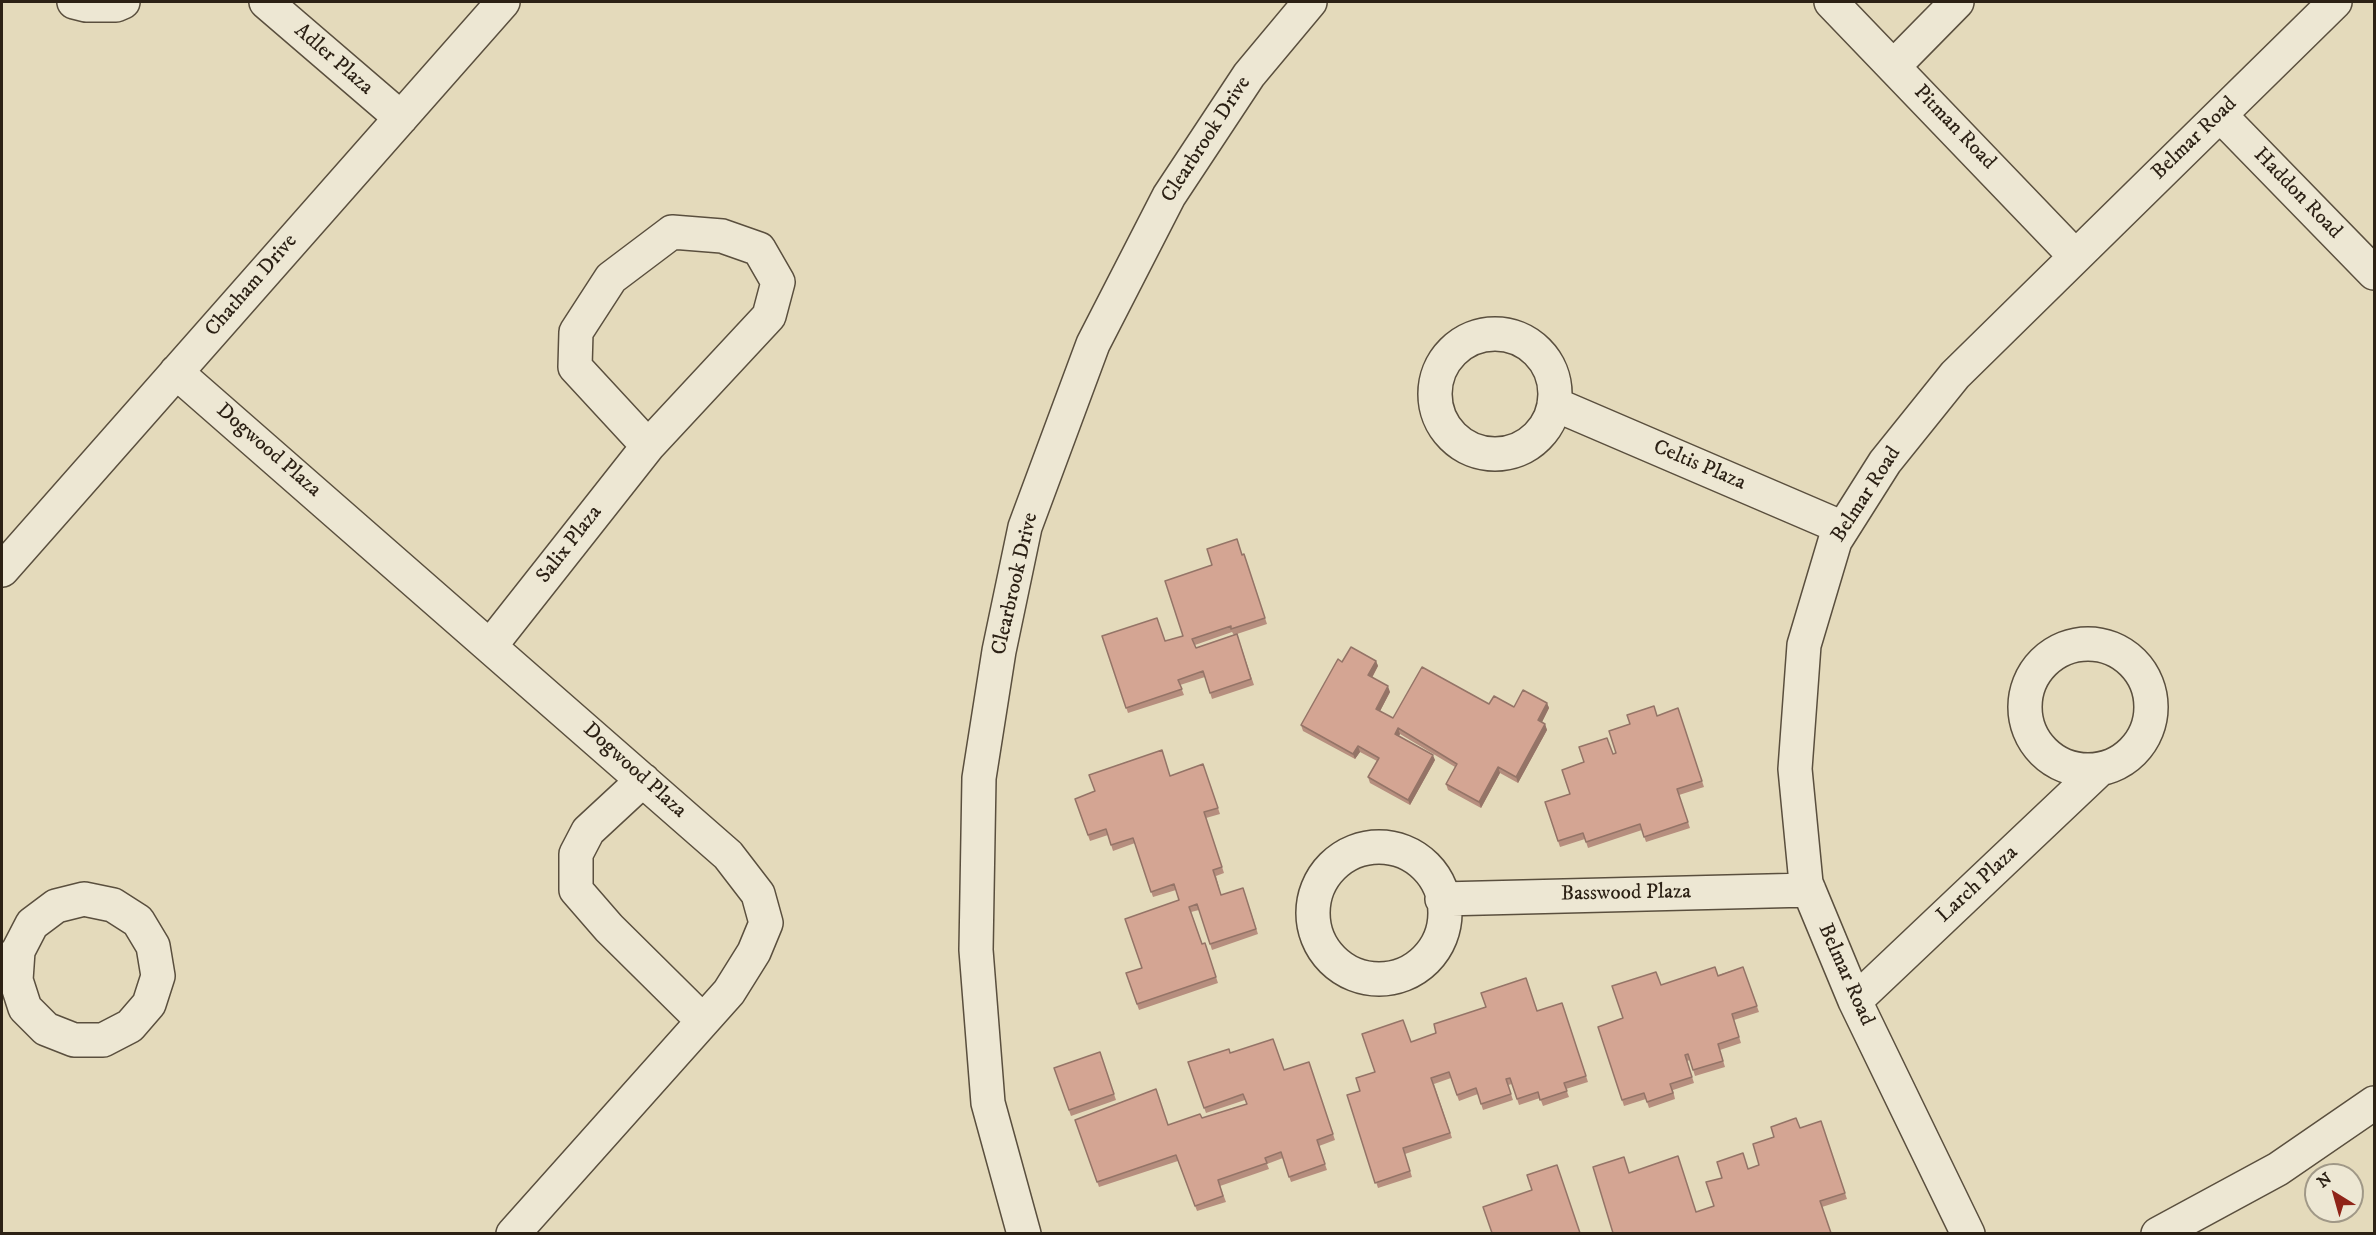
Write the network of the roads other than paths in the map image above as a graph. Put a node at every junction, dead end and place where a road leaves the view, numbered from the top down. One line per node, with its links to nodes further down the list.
1 (74, 2): 2 (street)
2 (123, 2)
3 (266, 2): 11 (street, Adler Plaza)
4 (503, 2): 11 (street, Chatham Drive)
5 (1310, 2): 29 (street, Clearbrook Drive)
6 (1831, 2): 9 (street, Pitman Road)
7 (1957, 2): 9 (street)
8 (2335, 2): 10 (street, Belmar Road)
9 (1894, 66): 12 (street, Pitman Road)
10 (2220, 115): 12 (street, Belmar Road); 13 (street, Haddon Road)
11 (401, 118): 14 (street, Chatham Drive)
12 (2075, 256): 17 (street, Belmar Road)
13 (2374, 273)
14 (176, 372): 18 (street, Chatham Drive); 19 (street, Dogwood Plaza)
15 (1554, 404): 17 (street, Celtis Plaza)
16 (648, 446): 16 (street, Salix Plaza); 19 (street, Salix Plaza)
17 (1843, 528): 22 (street, Belmar Road)
18 (2, 570)
19 (491, 645): 21 (street, Dogwood Plaza)
20 (2100, 769): 25 (street, Larch Plaza)
21 (644, 780): 26 (street, Dogwood Plaza); 26 (street)
22 (1809, 890): 23 (street, Basswood Plaza); 25 (street, Belmar Road)
23 (1442, 899)
24 (10, 961): 24 (street)
25 (1855, 1001): 30 (street, Belmar Road)
26 (704, 1021): 28 (street, Dogwood Plaza)
27 (2374, 1103): 31 (street)
28 (513, 1233)
29 (1024, 1233)
30 (1968, 1233)
31 (2158, 1233)

